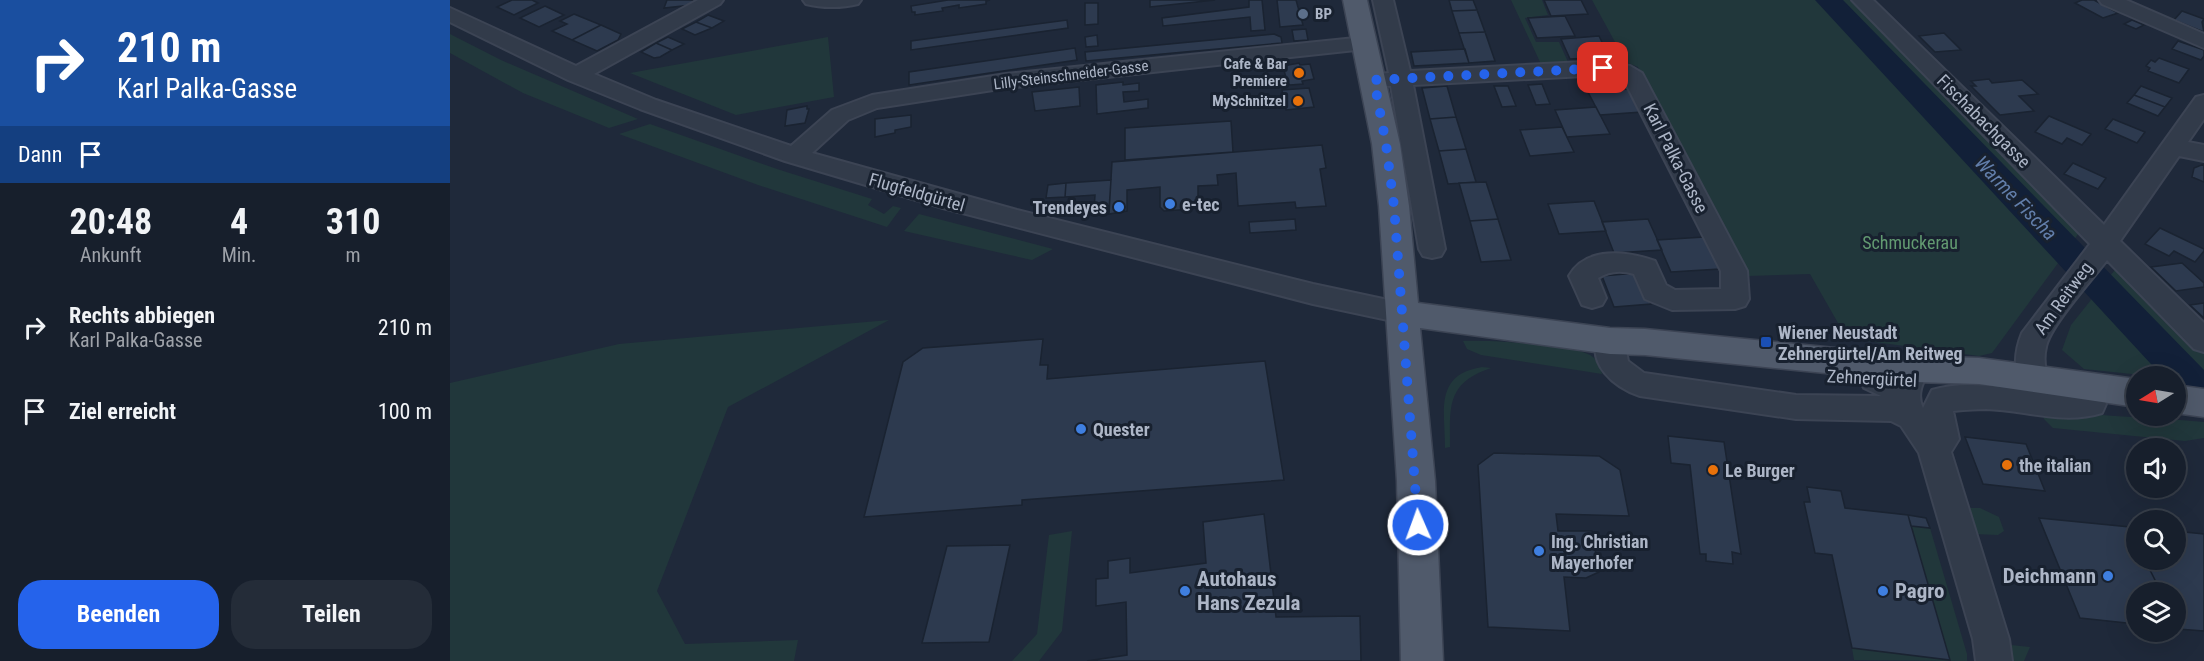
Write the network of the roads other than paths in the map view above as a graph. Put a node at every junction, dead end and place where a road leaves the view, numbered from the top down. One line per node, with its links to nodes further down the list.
1 (713, 0): 11 (street)
2 (813, 0): 3 (street)
3 (850, 0)
4 (1355, 0): 10 (main road)
5 (1383, 0): 12 (street)
6 (1862, 0): 18 (street, Fischabachgasse)
7 (2109, 0): 9 (street)
8 (450, 14): 11 (street, Flugfeldgürtel)
9 (2204, 42)
10 (1365, 43): 12 (main road); 16 (street, Lilly-Steinschneider-Gasse)
11 (576, 75): 16 (street, Flugfeldgürtel)
12 (1388, 80): 17 (street); 19 (street, Karl Palka-Gasse); 20 (main road)
13 (2204, 102): 14 (street, Am Reitweg)
14 (2172, 147): 15 (street); 18 (street, Am Reitweg)
15 (2204, 153)
16 (794, 156): 20 (street, Flugfeldgürtel)
17 (1432, 249)
18 (2092, 260): 22 (street, Am Reitweg); 23 (street, Am Reitweg)
19 (1592, 298)
20 (1402, 313): 21 (main road, Zehnergürtel); 29 (main road)
21 (1610, 341): 24 (main road, Zehnergürtel); 24 (main road, Zehnergürtel); 24 (street, Zehnergürtel)
22 (2204, 341)
23 (2035, 385): 24 (main road, Zehnergürtel); 25 (main road, Zehnergürtel); 26 (main road, Zehnergürtel)
24 (1910, 391): 28 (street)
25 (2126, 392)
26 (2091, 404): 27 (main road, Zehnergürtel); 28 (street)
27 (2126, 407)
28 (1934, 448): 30 (street)
29 (1422, 661)
30 (1994, 661)

